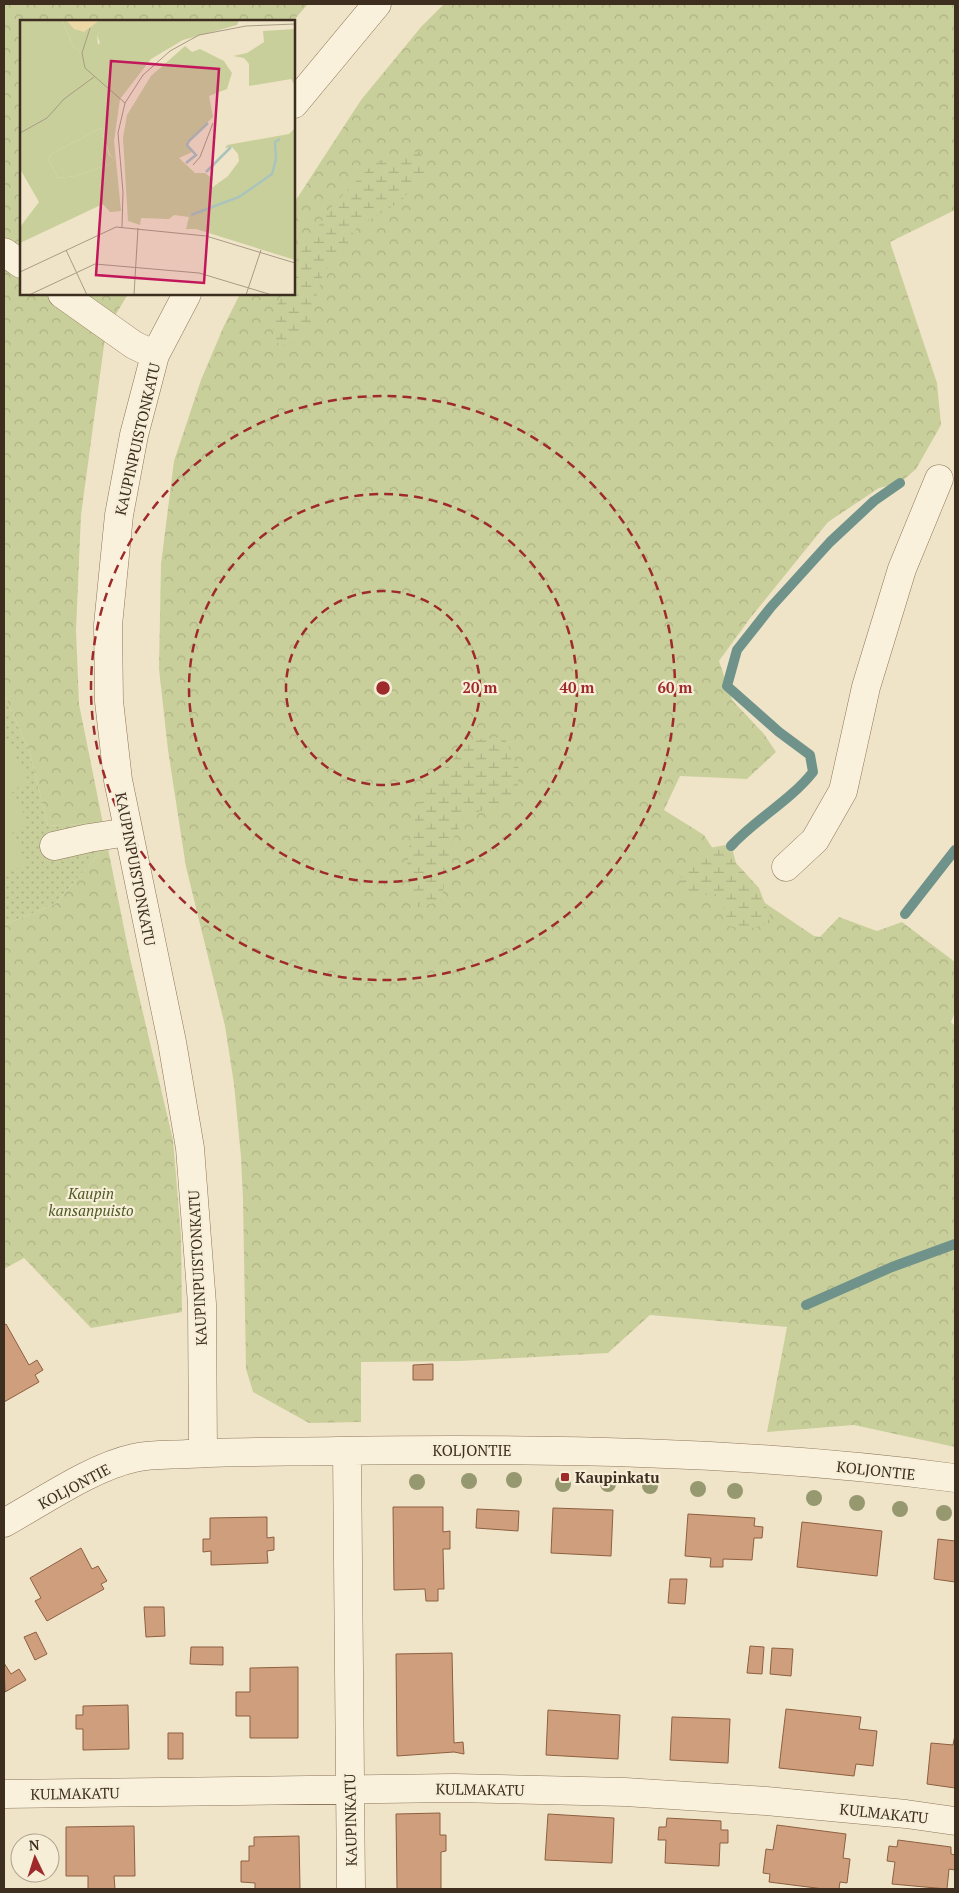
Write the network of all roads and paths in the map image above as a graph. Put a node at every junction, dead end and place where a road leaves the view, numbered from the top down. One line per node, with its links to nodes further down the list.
1 (377, 4): 2 (street)
2 (295, 103)
3 (4, 252): 4 (street)
4 (20, 263)
5 (63, 295): 7 (street)
6 (186, 295): 7 (street, KAUPINPUISTONKATU)
7 (155, 355): 9 (street, KAUPINPUISTONKATU)
8 (939, 479): 11 (street)
9 (128, 832): 10 (street); 13 (street, KAUPINPUISTONKATU)
10 (54, 846)
11 (786, 867)
12 (346, 1451): 13 (street, KOLJONTIE); 14 (street, KOLJONTIE); 16 (street, KAUPINKATU)
13 (203, 1453): 15 (street, KOLJONTIE)
14 (955, 1478)
15 (4, 1523)
16 (349, 1791): 17 (street, KULMAKATU); 18 (street, KULMAKATU); 19 (street, KAUPINKATU)
17 (4, 1794)
18 (955, 1821)
19 (351, 1889)

